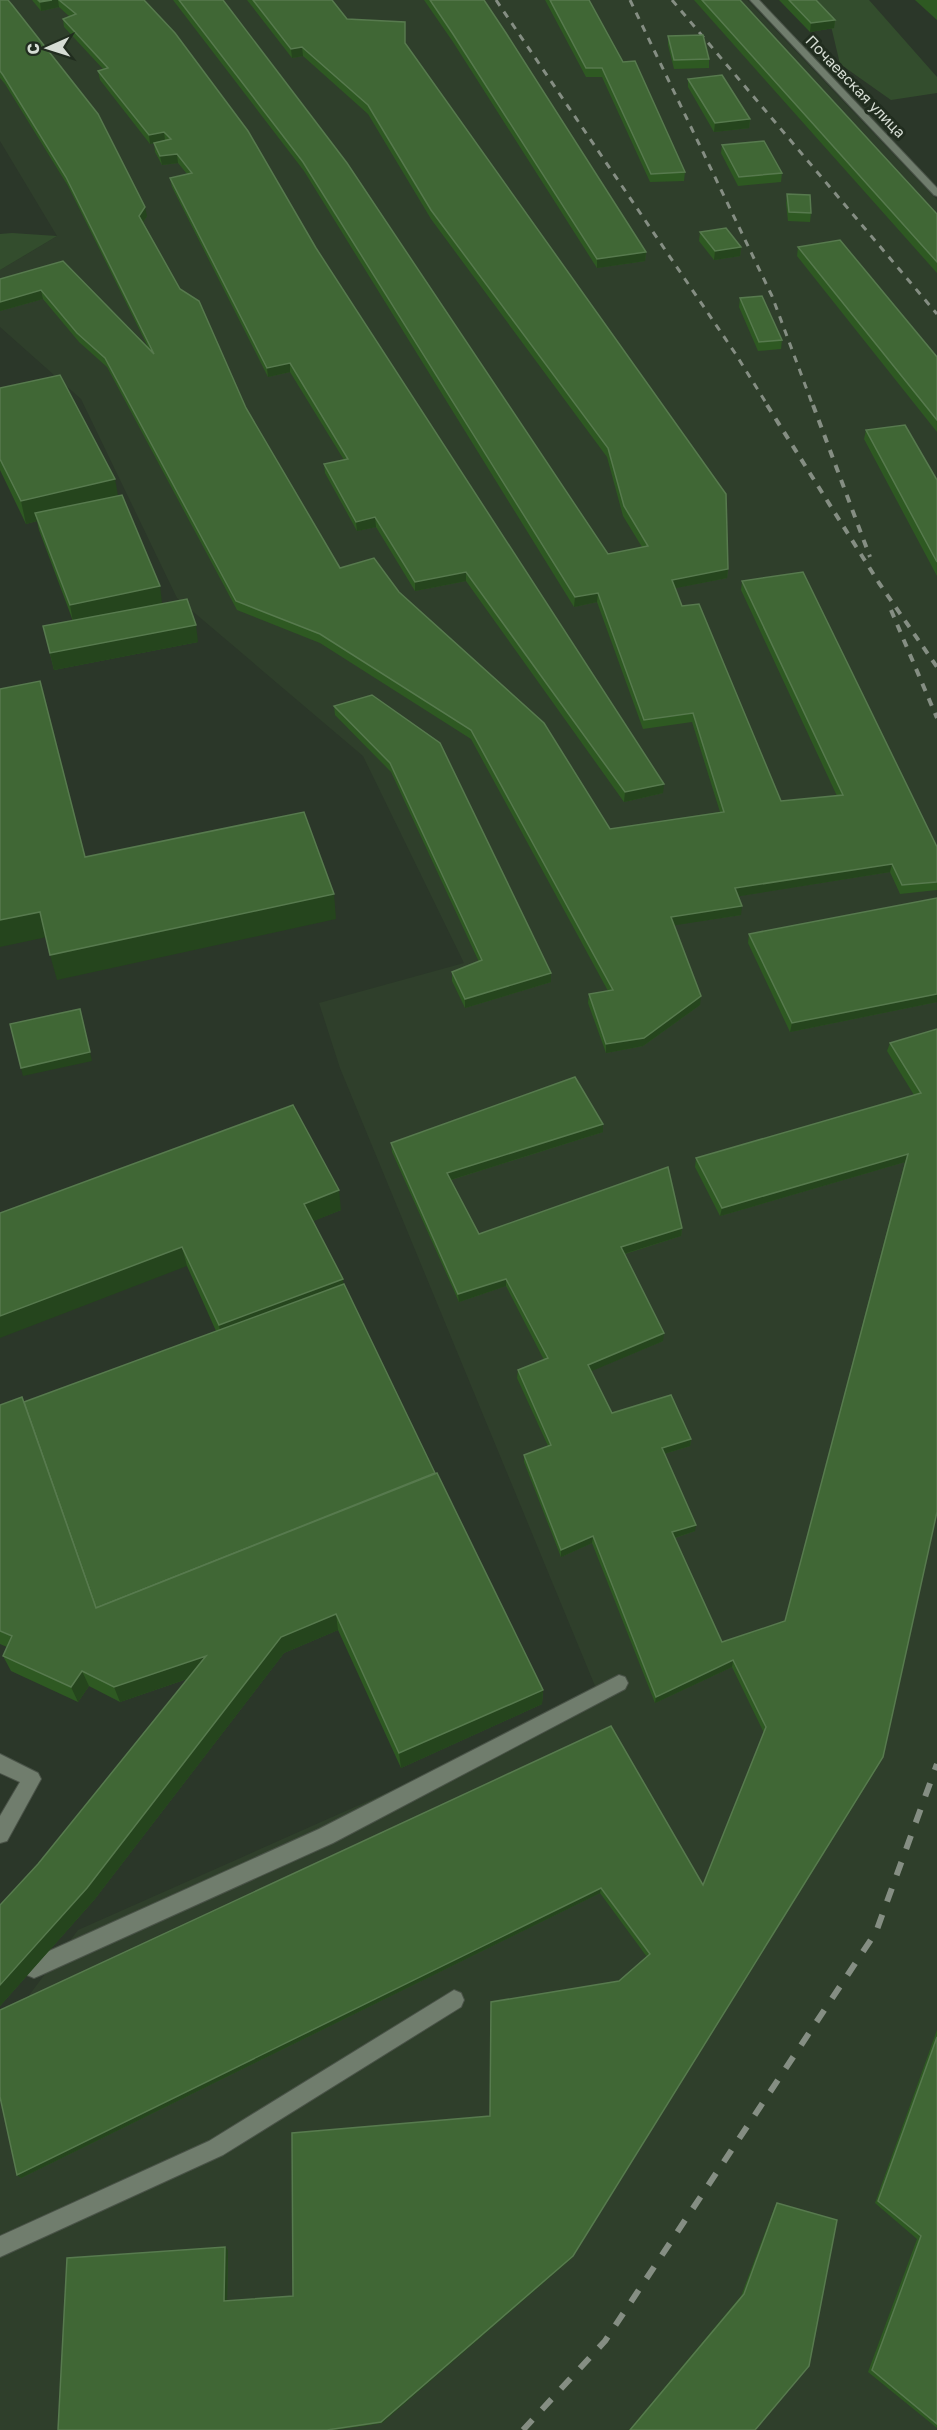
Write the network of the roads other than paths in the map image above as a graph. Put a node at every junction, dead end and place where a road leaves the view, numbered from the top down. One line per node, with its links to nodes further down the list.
1 (754, 0): 2 (street, Почаевская улица)
2 (937, 193)
3 (619, 1683): 6 (street)
4 (0, 1763): 5 (street)
5 (0, 1834)
6 (34, 1968)
7 (454, 2000): 8 (street)
8 (0, 2247)

